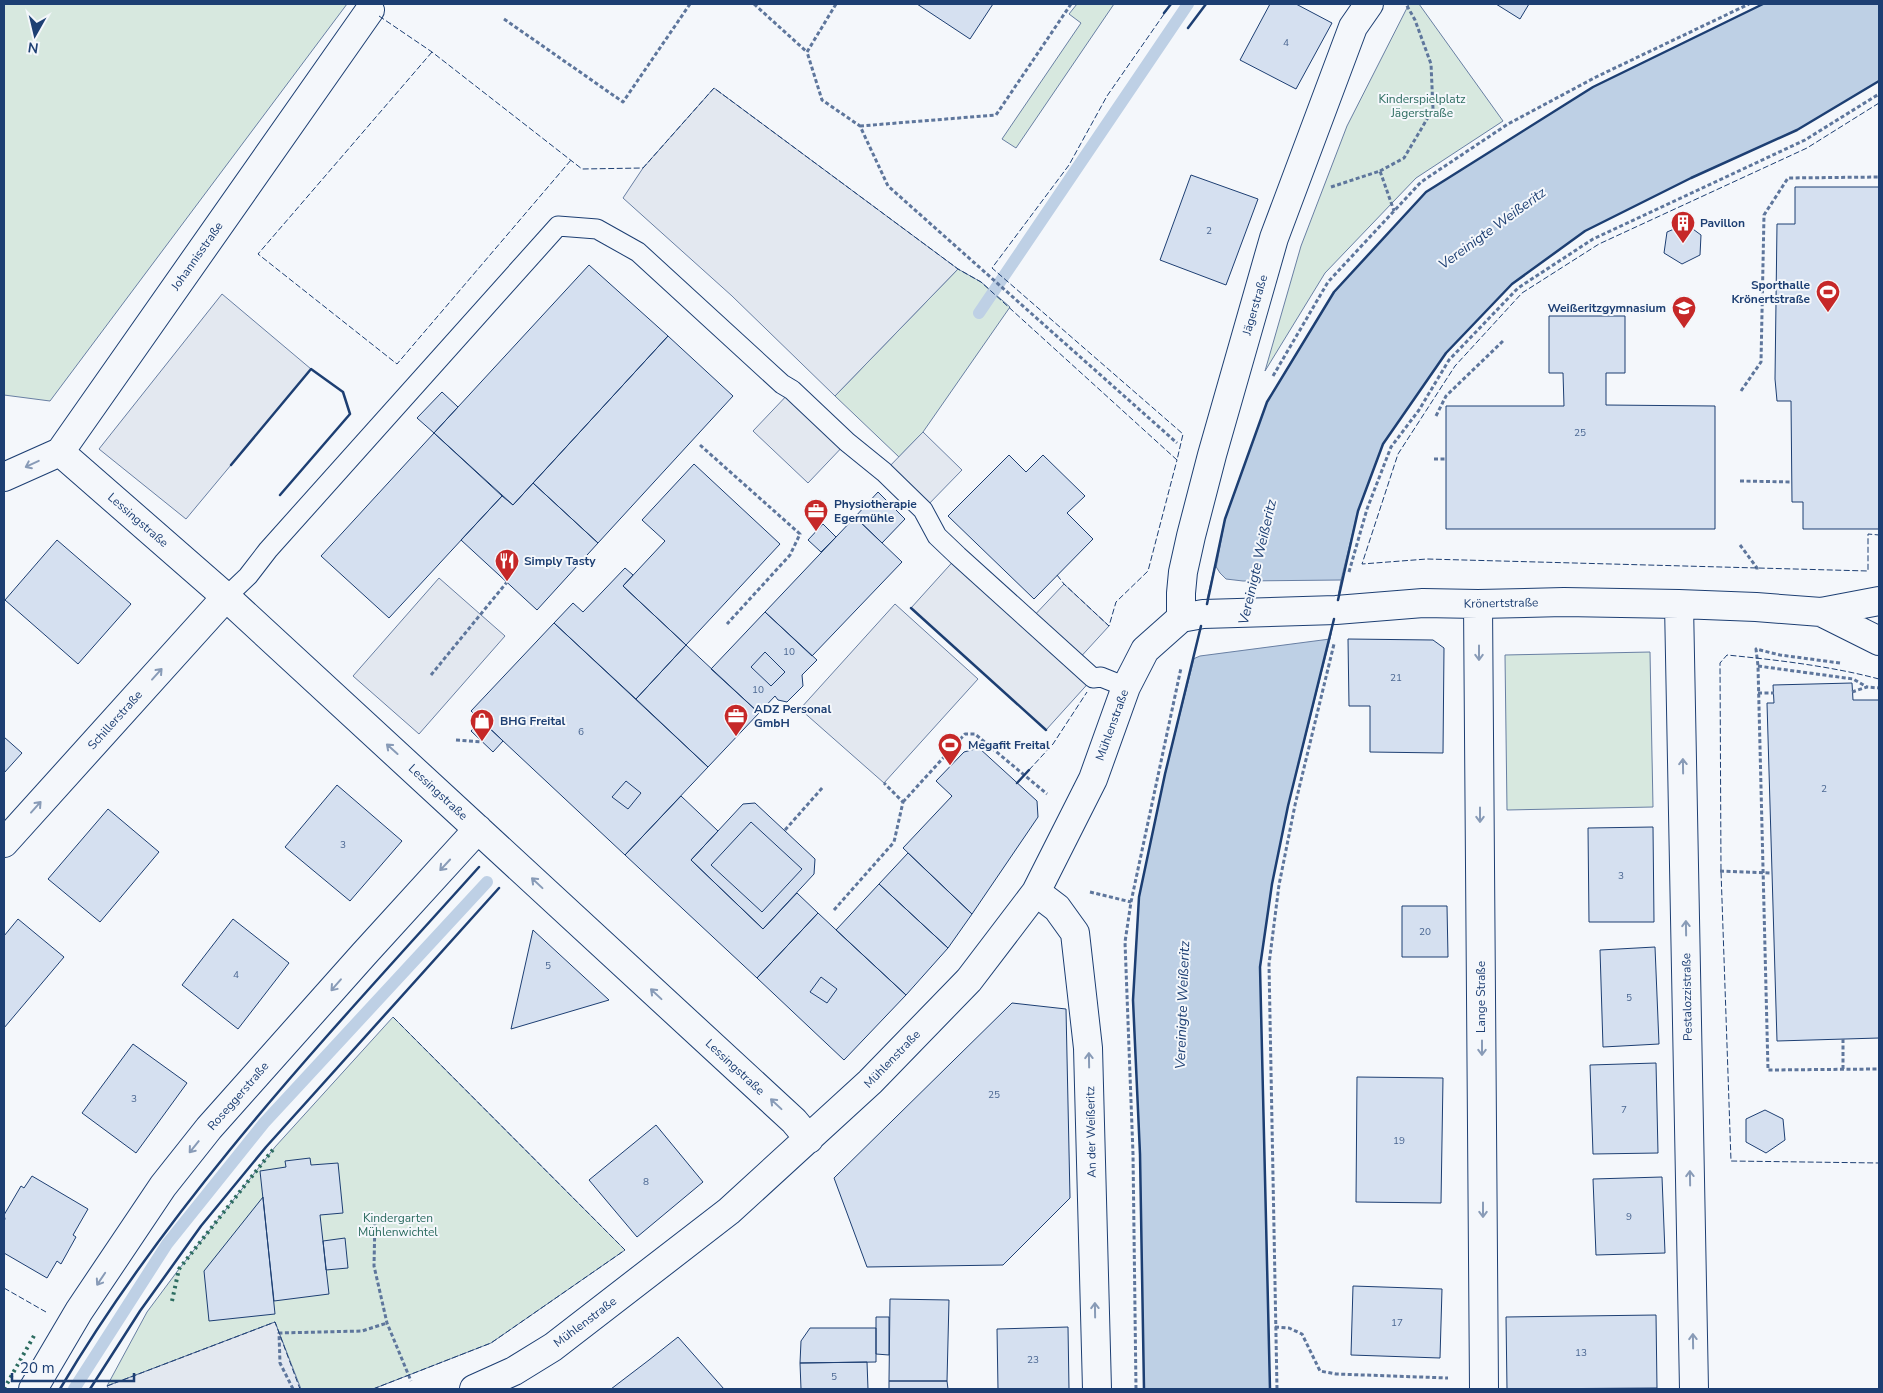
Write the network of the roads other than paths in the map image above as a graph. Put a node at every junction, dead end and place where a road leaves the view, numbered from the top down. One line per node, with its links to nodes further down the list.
1 (1370, 4): 10 (street, Jägerstraße)
2 (370, 10): 3 (street, Johannisstraße)
3 (60, 452): 4 (street, one-way to 4); 5 (street, Lessingstraße)
4 (4, 478)
5 (226, 597): 12 (lane); 13 (street, Lessingstraße, one-way to 5); 14 (street, Schillerstraße, one-way to 5)
6 (1879, 601): 9 (street, Krönertstraße)
7 (1478, 604): 8 (street, Krönertstraße); 10 (street, Krönertstraße); 20 (street, Lange Straße, one-way to 20)
8 (1679, 604): 9 (street, Krönertstraße); 21 (street, Pestalozzistraße, one-way to 8)
9 (1821, 612): 11 (street, Krönertstraße)
10 (1192, 616): 12 (street, Mühlenstraße)
11 (1879, 642)
12 (1126, 687): 15 (street, Mühlenstraße)
13 (478, 829): 16 (street, Lessingstraße, one-way to 13); 17 (street, Roseggerstraße, one-way to 17)
14 (4, 843)
15 (1036, 892): 16 (street, Mühlenstraße); 19 (street, An der Weißeritz, one-way to 15)
16 (809, 1139): 18 (street, Mühlenstraße)
17 (33, 1389)
18 (474, 1389)
19 (1097, 1389)
20 (1484, 1389)
21 (1694, 1389)

